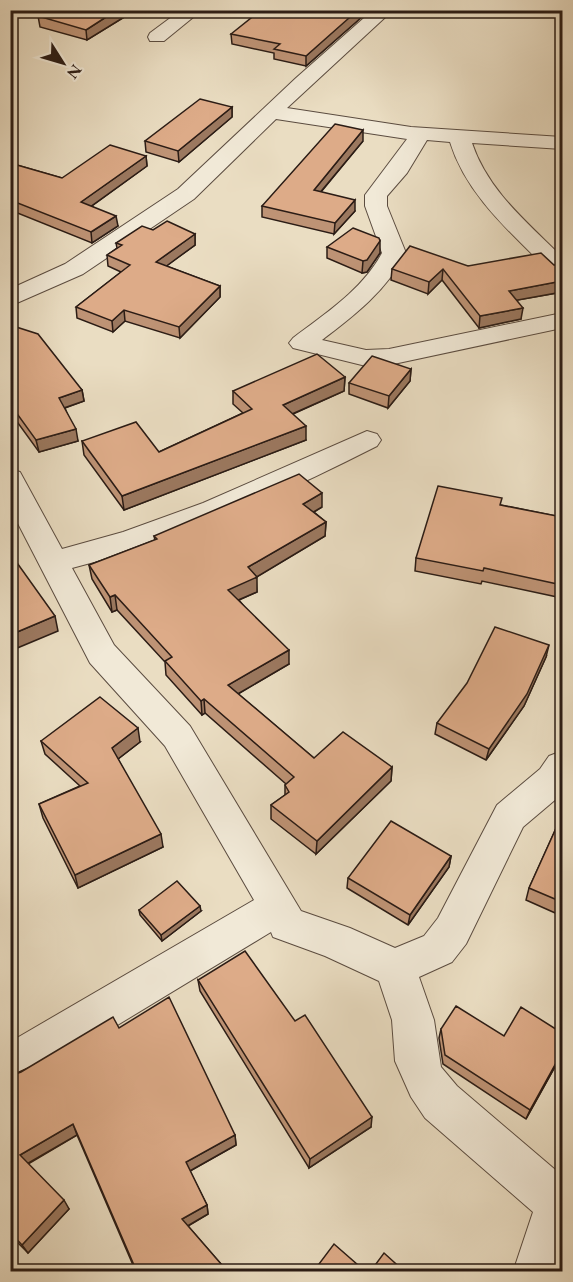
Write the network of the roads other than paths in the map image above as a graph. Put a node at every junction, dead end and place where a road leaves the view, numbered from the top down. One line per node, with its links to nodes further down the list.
1 (193, 10): 3 (street)
2 (384, 10): 4 (street)
3 (157, 37)
4 (271, 112): 5 (street); 9 (street)
5 (421, 134): 6 (street); 10 (street)
6 (459, 136): 7 (street); 8 (street)
7 (562, 143)
8 (562, 270)
9 (17, 291)
10 (562, 321)
11 (367, 440): 13 (street)
12 (11, 480): 13 (street)
13 (53, 562): 15 (street)
14 (562, 766): 16 (street)
15 (279, 906): 16 (street); 17 (street)
16 (395, 968): 18 (street)
17 (10, 1066)
18 (561, 1200): 19 (street)
19 (544, 1265)

